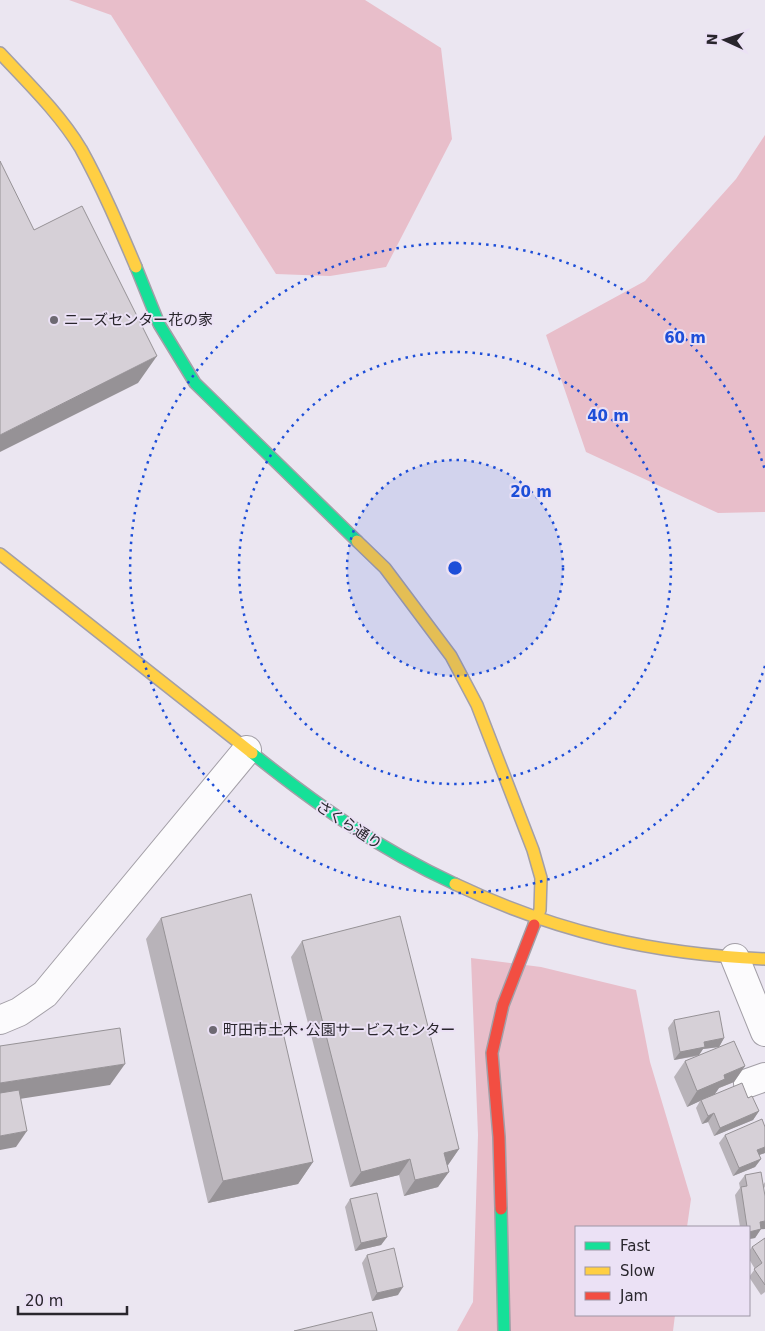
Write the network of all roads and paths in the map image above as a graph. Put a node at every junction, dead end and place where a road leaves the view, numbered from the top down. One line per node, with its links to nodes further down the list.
1 (0, 54): 4 (street)
2 (0, 554): 3 (street, さくら通り)
3 (247, 750): 4 (street, さくら通り); 7 (street)
4 (537, 917): 5 (street, さくら通り); 9 (street)
5 (735, 958): 6 (street, さくら通り); 8 (street)
6 (765, 959)
7 (0, 1020)
8 (765, 1032)
9 (504, 1331)

